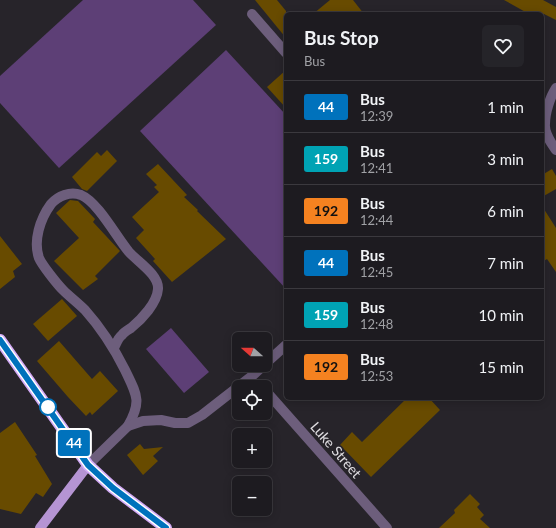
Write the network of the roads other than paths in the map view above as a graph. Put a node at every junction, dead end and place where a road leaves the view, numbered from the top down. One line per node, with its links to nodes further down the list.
1 (252, 14): 2 (street)
2 (284, 51)
3 (556, 88): 4 (street)
4 (556, 150)
5 (0, 340): 14 (highway)
6 (284, 347): 8 (street)
7 (114, 348): 7 (street); 13 (street)
8 (272, 358)
9 (257, 372): 10 (street)
10 (252, 376): 11 (street); 13 (street)
11 (256, 380)
12 (272, 398): 17 (street, Luke Street)
13 (128, 426): 14 (street)
14 (88, 465): 15 (main road); 16 (highway)
15 (40, 528)
16 (166, 528)
17 (387, 528)

